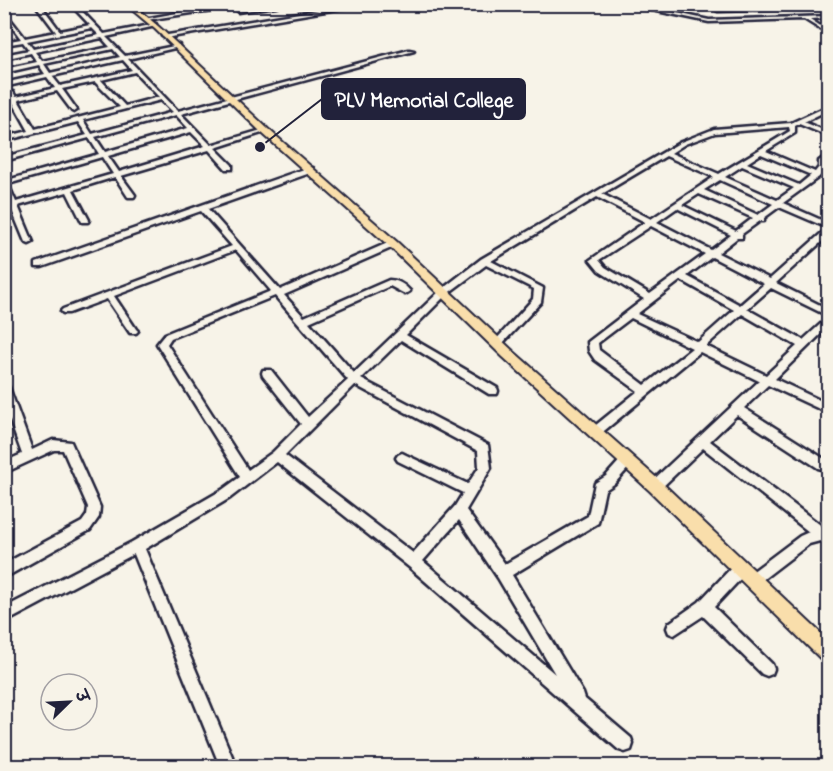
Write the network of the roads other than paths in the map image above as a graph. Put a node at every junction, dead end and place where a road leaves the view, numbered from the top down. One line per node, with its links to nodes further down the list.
1 (37, 4): 20 (street)
2 (72, 4): 16 (street)
3 (128, 4): 15 (main road)
4 (194, 4): 10 (street)
5 (286, 4): 10 (street)
6 (365, 4): 23 (street)
7 (626, 4): 14 (street)
8 (764, 4): 9 (street)
9 (784, 7): 11 (street); 14 (street)
10 (198, 10): 15 (street)
11 (718, 10)
12 (4, 12): 18 (street)
13 (828, 17): 14 (street)
14 (805, 18): 21 (street)
15 (146, 19): 17 (main road)
16 (94, 26): 20 (street); 22 (street)
17 (154, 26): 22 (street); 23 (main road)
18 (16, 30): 19 (street); 24 (street)
19 (4, 32)
20 (59, 33): 24 (street)
21 (828, 33)
22 (104, 36): 27 (street); 28 (street)
23 (165, 36): 26 (main road)
24 (23, 40): 25 (street); 28 (street)
25 (4, 44)
26 (177, 46): 31 (street); 41 (main road)
27 (115, 47): 31 (street); 32 (street)
28 (31, 51): 30 (street); 32 (street)
29 (411, 51): 41 (street)
30 (4, 57)
31 (126, 58): 33 (street); 35 (street)
32 (39, 63): 34 (street); 35 (street)
33 (137, 70): 36 (street); 39 (street)
34 (4, 71)
35 (48, 75): 37 (street); 38 (street)
36 (97, 80): 38 (street); 42 (street)
37 (6, 85): 40 (street)
38 (58, 89): 40 (street); 44 (street)
39 (163, 98): 42 (street); 45 (street)
40 (14, 99): 52 (street)
41 (231, 99): 45 (street); 51 (main road)
42 (124, 108): 48 (street)
43 (828, 108): 46 (street)
44 (74, 110)
45 (178, 113): 50 (street); 54 (street)
46 (819, 113): 47 (street); 49 (street)
47 (828, 117)
48 (80, 120): 52 (street); 54 (street)
49 (796, 123): 53 (street); 57 (street); 58 (street)
50 (193, 129): 56 (street); 59 (street)
51 (265, 131): 56 (street); 64 (main road)
52 (33, 132): 55 (street)
53 (828, 134)
54 (92, 136): 59 (street); 61 (street)
55 (4, 139)
56 (209, 147): 63 (street); 65 (street)
57 (760, 151): 62 (street); 66 (street)
58 (666, 153): 67 (street); 72 (street)
59 (103, 155): 65 (street); 68 (street)
60 (828, 156): 66 (street)
61 (4, 159)
62 (741, 163): 67 (street); 69 (street)
63 (229, 167)
64 (310, 170): 77 (street); 85 (main road)
65 (117, 174): 70 (street); 73 (street)
66 (816, 175): 69 (street)
67 (719, 177): 71 (street); 74 (street)
68 (4, 184): 76 (street)
69 (798, 187): 74 (street)
70 (69, 189): 76 (street); 79 (street)
71 (699, 191): 75 (street); 78 (street)
72 (596, 194): 80 (street); 88 (street)
73 (132, 195)
74 (777, 203): 78 (street); 81 (street)
75 (678, 206): 80 (street); 83 (street)
76 (9, 207): 84 (street)
77 (203, 208): 86 (street); 89 (street)
78 (761, 219): 83 (street)
79 (85, 220)
80 (651, 222): 87 (street); 96 (street)
81 (828, 226)
82 (828, 232): 91 (street)
83 (739, 236): 87 (street)
84 (29, 242)
85 (393, 244): 93 (main road); 94 (street)
86 (237, 247): 94 (street); 95 (street)
87 (712, 254): 90 (street); 91 (street)
88 (484, 261): 93 (street); 105 (street)
89 (39, 265)
90 (682, 277): 96 (street); 97 (street)
91 (772, 284): 97 (street); 99 (street)
92 (405, 291): 101 (street)
93 (444, 292): 104 (street); 105 (main road)
94 (278, 293): 101 (street); 125 (street)
95 (109, 295): 98 (street); 103 (street)
96 (651, 299): 100 (street)
97 (742, 310): 106 (street); 107 (street)
98 (66, 311)
99 (828, 313)
100 (632, 315): 107 (street); 113 (street)
101 (303, 321): 109 (street)
102 (828, 322): 106 (street)
103 (133, 331)
104 (400, 336): 109 (street); 112 (street)
105 (498, 343): 117 (main road)
106 (804, 345): 110 (street)
107 (698, 348): 110 (street); 113 (street)
108 (267, 373): 116 (street)
109 (354, 380): 116 (street); 127 (street)
110 (767, 380): 114 (street); 115 (street)
111 (4, 387): 120 (street)
112 (493, 391)
113 (645, 391): 117 (street)
114 (738, 410): 118 (street); 123 (street)
115 (828, 410)
116 (308, 425): 119 (street)
117 (595, 432): 122 (main road)
118 (703, 442): 126 (street); 129 (street)
119 (277, 455): 125 (street); 131 (street)
120 (28, 456): 124 (street); 132 (street)
121 (402, 458): 127 (street)
122 (627, 460): 126 (main road); 133 (street)
123 (822, 464)
124 (4, 468)
125 (247, 478): 130 (street)
126 (655, 486): 134 (main road)
127 (471, 491): 128 (street)
128 (459, 510): 131 (street); 133 (street)
129 (826, 534): 134 (street)
130 (137, 546): 136 (street); 142 (street)
131 (414, 562): 140 (street)
132 (4, 572)
133 (502, 573): 140 (street)
134 (746, 575): 135 (street); 138 (main road)
135 (704, 608): 137 (street); 139 (street)
136 (4, 616)
137 (674, 628)
138 (828, 652)
139 (767, 669)
140 (583, 706): 141 (street)
141 (625, 744)
142 (228, 766)

